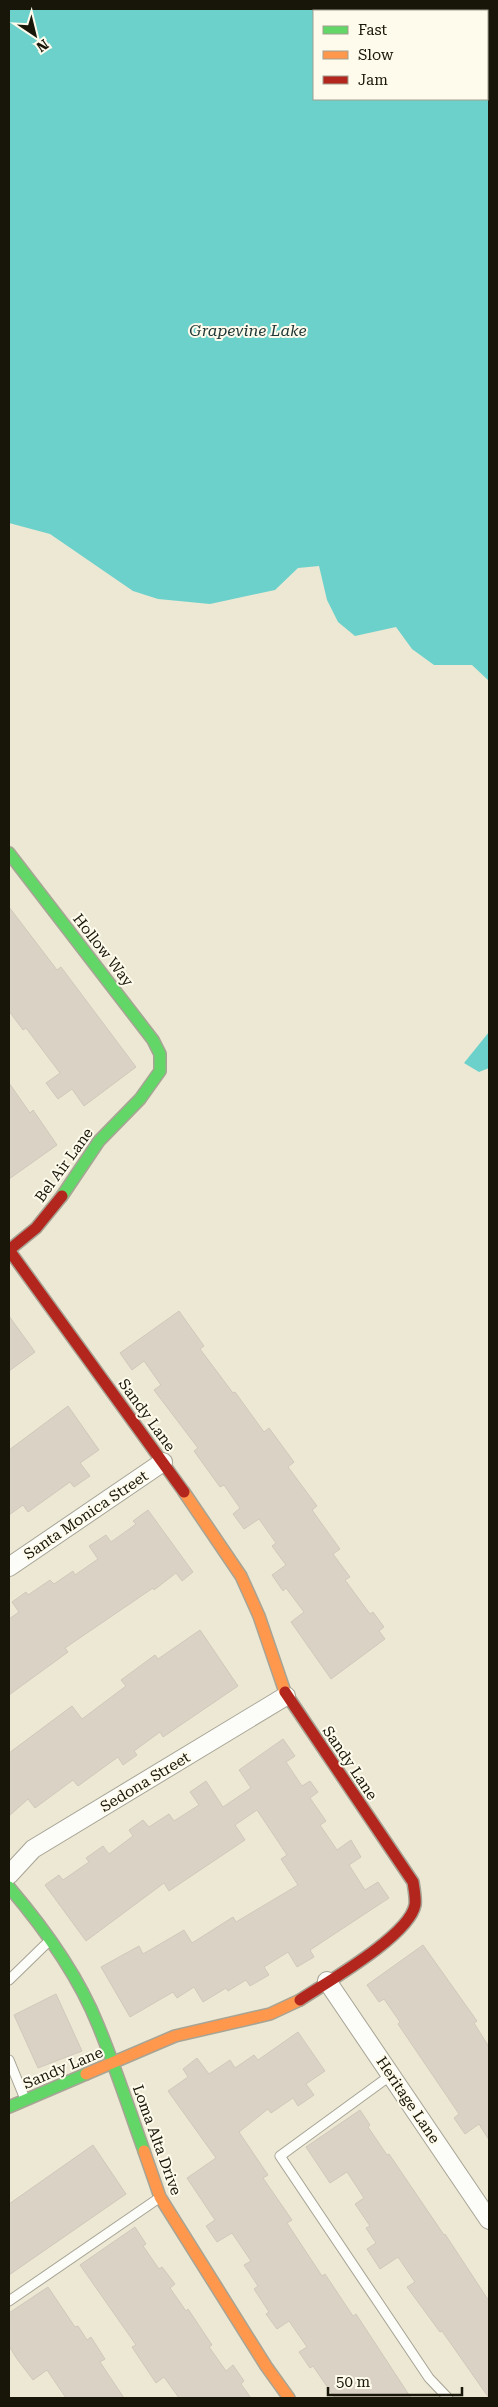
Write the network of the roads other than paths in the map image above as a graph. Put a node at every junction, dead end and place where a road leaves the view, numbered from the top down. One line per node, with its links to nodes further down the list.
1 (9, 853): 2 (street, Hollow Way)
2 (160, 1071): 3 (street, Bel Air Lane)
3 (9, 1250): 4 (street, Sandy Lane)
4 (163, 1462): 5 (street, Santa Monica Street); 6 (street, Sandy Lane)
5 (9, 1568)
6 (286, 1696): 7 (street, Sedona Street); 11 (street, Sandy Lane)
7 (9, 1875)
8 (9, 1887): 9 (street, Loma Alta Drive)
9 (50, 1940): 10 (lane); 13 (street, Loma Alta Drive)
10 (9, 1980)
11 (327, 1981): 13 (street, Sandy Lane); 14 (street, Heritage Lane)
12 (9, 2060): 15 (lane)
13 (112, 2063): 15 (street, Sandy Lane); 17 (street, Loma Alta Drive)
14 (391, 2075): 18 (street, Heritage Lane); 21 (lane)
15 (25, 2100): 16 (street, Sandy Lane)
16 (9, 2107)
17 (160, 2197): 19 (lane); 20 (street, Loma Alta Drive)
18 (489, 2220)
19 (9, 2301)
20 (289, 2398)
21 (448, 2398)

